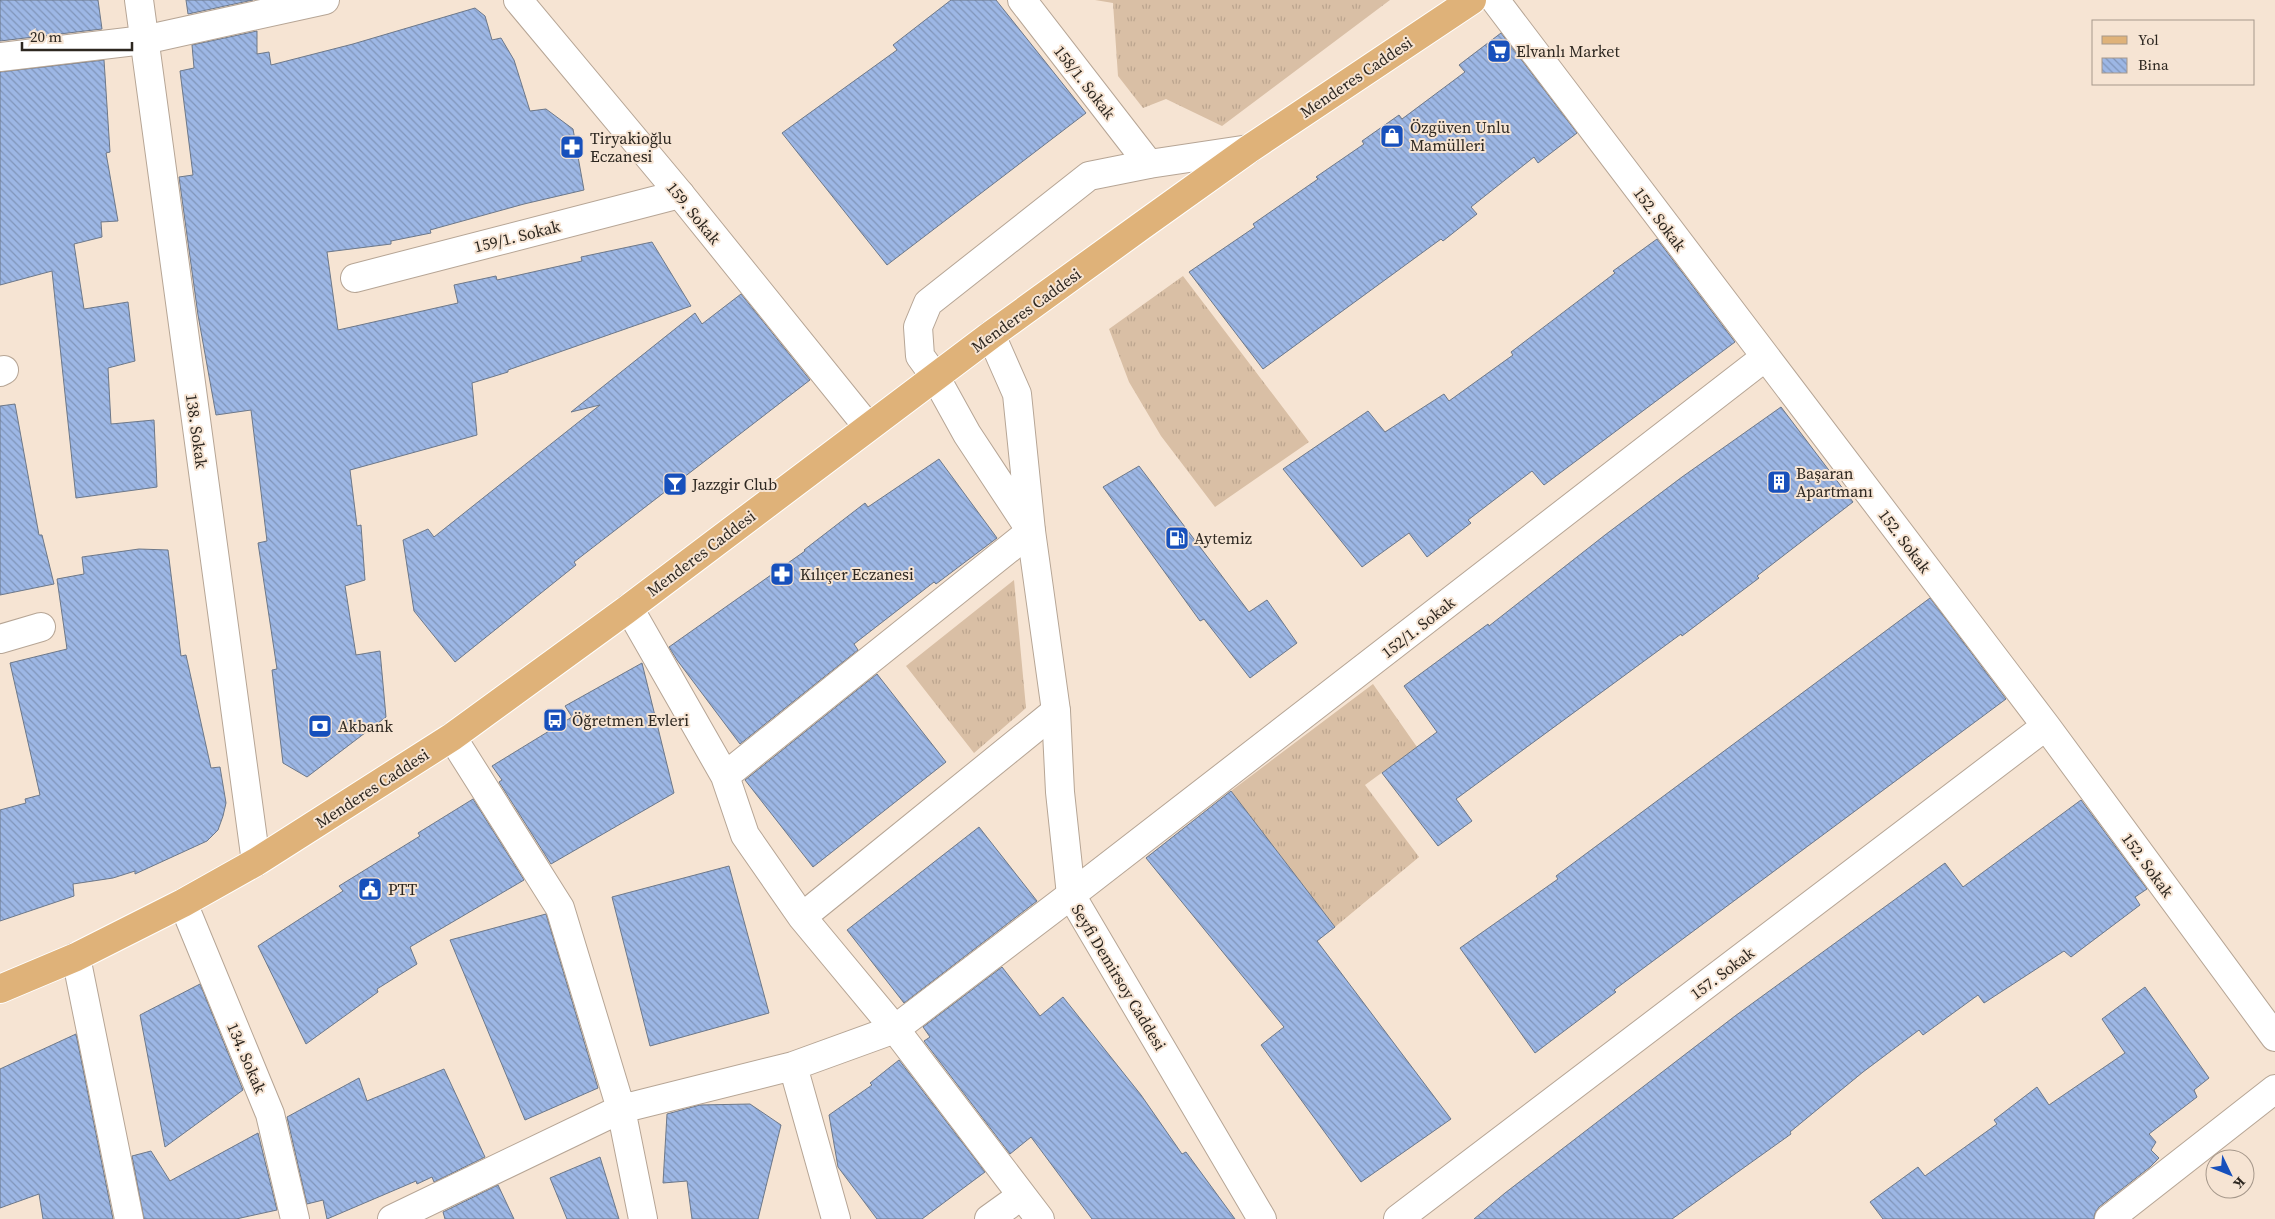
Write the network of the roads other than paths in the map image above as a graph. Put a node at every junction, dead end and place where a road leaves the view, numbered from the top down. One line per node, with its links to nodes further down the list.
1 (139, 0): 7 (street, 138. Sokak)
2 (325, 0): 7 (street)
3 (518, 0): 11 (street, 159. Sokak)
4 (1022, 0): 10 (street, 158/1. Sokak)
5 (1472, 0): 9 (main road, Menderes Caddesi)
6 (1495, 0): 14 (street, 152. Sokak)
7 (144, 40): 8 (street); 25 (street, 138. Sokak)
8 (0, 57)
9 (1249, 149): 10 (street, Seyfi Demirsoy Caddesi); 13 (main road, Menderes Caddesi)
10 (1148, 164): 15 (street, Seyfi Demirsoy Caddesi)
11 (680, 194): 12 (street, 159/1. Sokak); 16 (street, 159. Sokak)
12 (354, 278)
13 (991, 335): 15 (main road, Menderes Caddesi); 17 (street, Seyfi Demirsoy Caddesi)
14 (1764, 358): 22 (street, 152. Sokak); 26 (street, 152/1. Sokak)
15 (936, 378): 16 (main road, Menderes Caddesi); 17 (street, Seyfi Demirsoy Caddesi)
16 (868, 427): 18 (main road, Menderes Caddesi)
17 (1031, 531): 21 (street, Seyfi Demirsoy Caddesi); 24 (street)
18 (628, 608): 23 (main road, Menderes Caddesi); 24 (street)
19 (41, 627): 20 (street)
20 (0, 639)
21 (1056, 711): 26 (street, Seyfi Demirsoy Caddesi); 28 (street)
22 (2046, 726): 32 (street, 152. Sokak); 45 (street, 157. Sokak)
23 (452, 737): 25 (main road, Menderes Caddesi); 35 (street)
24 (725, 776): 28 (street)
25 (256, 862): 27 (main road, Menderes Caddesi)
26 (1071, 895): 31 (street, 152/1. Sokak); 44 (street, Seyfi Demirsoy Caddesi)
27 (183, 903): 29 (main road, Menderes Caddesi); 38 (street, 134. Sokak)
28 (802, 917): 31 (street)
29 (76, 958): 30 (main road, Menderes Caddesi); 37 (street)
30 (0, 989)
31 (894, 1029): 33 (street, 152/1. Sokak); 36 (street)
32 (2275, 1037)
33 (793, 1066): 35 (street, 152/1. Sokak); 41 (street)
34 (2275, 1089): 46 (street)
35 (621, 1109): 39 (street, 152/1. Sokak); 40 (street)
36 (1021, 1196): 42 (street); 43 (street)
37 (129, 1219)
38 (295, 1219)
39 (392, 1219)
40 (643, 1219)
41 (836, 1219)
42 (989, 1219)
43 (1040, 1219)
44 (1262, 1219)
45 (1398, 1219)
46 (2110, 1219)

